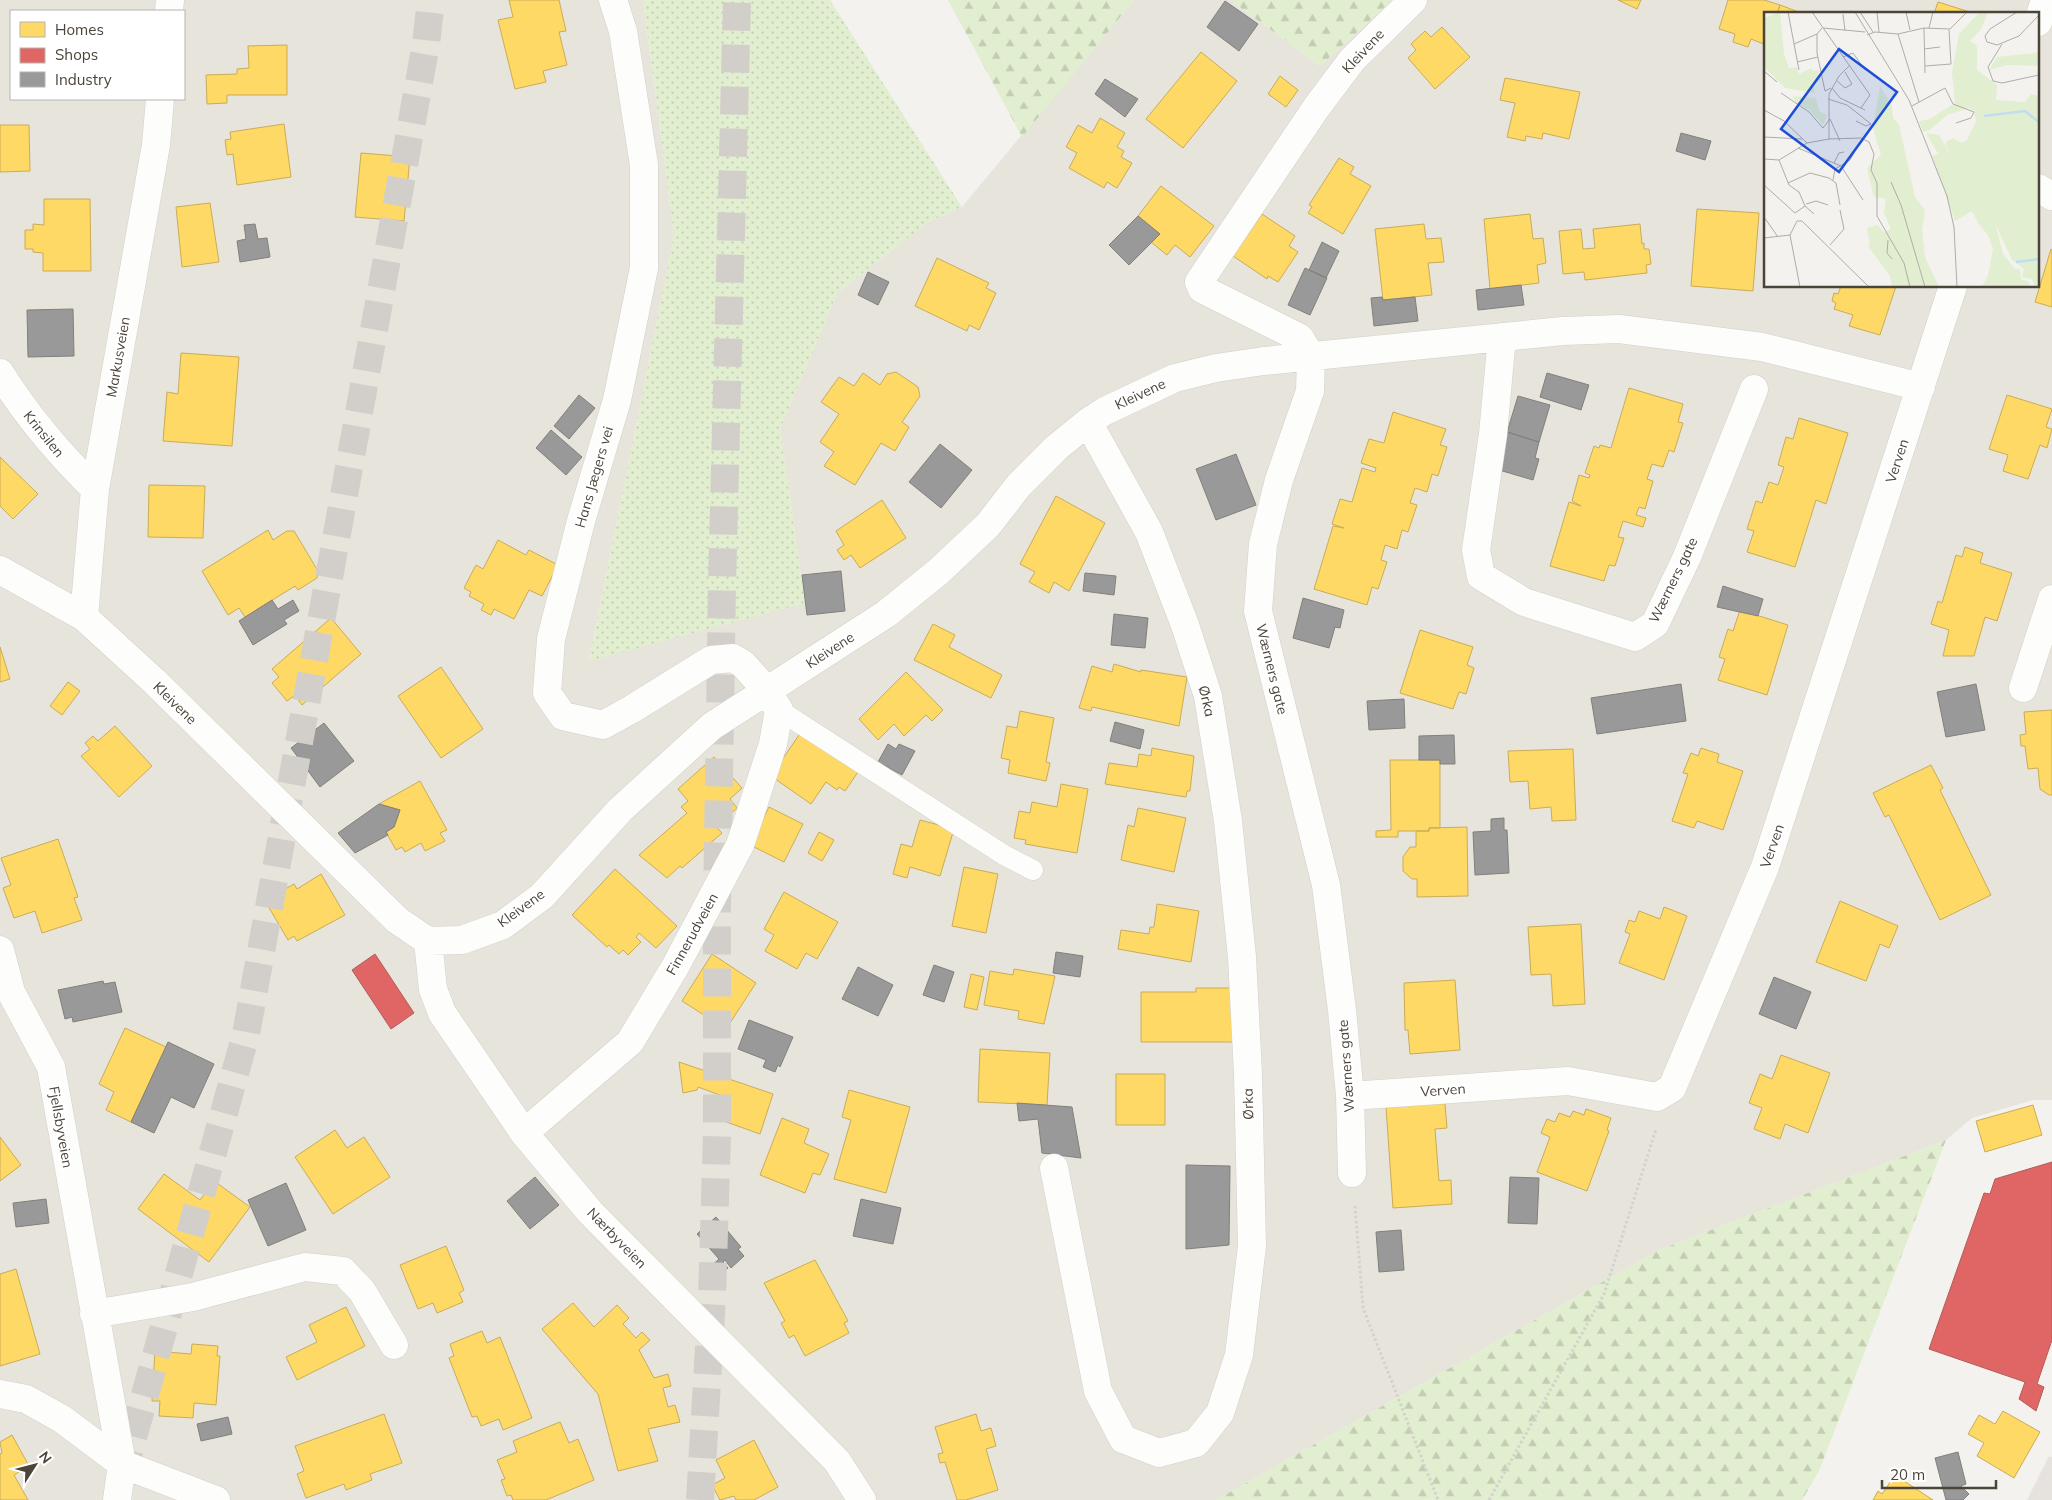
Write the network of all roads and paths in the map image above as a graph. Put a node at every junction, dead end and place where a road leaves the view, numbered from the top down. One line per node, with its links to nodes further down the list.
1 (613, 0): 20 (street, Hans Jægers vei)
2 (1413, 0): 10 (street, Kleivene)
3 (2045, 0): 4 (street)
4 (2040, 16)
5 (160, 100): 15 (street, Markusveien)
6 (2040, 189): 7 (street)
7 (2052, 196)
8 (1953, 288): 12 (street, Verven)
9 (1502, 337): 10 (street); 12 (street); 13 (street, Wærners gate)
10 (1311, 357): 14 (street, Kleivene); 24 (street, Wærners gate)
11 (0, 374): 15 (street, Krinsilen)
12 (1921, 387): 25 (street, Verven)
13 (1754, 389)
14 (1097, 416): 20 (street, Kleivene); 27 (street, Ørka)
15 (95, 489): 18 (street, Markusveien)
16 (0, 570): 18 (street, Kleivene)
17 (2052, 599): 19 (street)
18 (84, 617): 22 (street, Kleivene)
19 (2023, 688)
20 (773, 700): 21 (lane); 22 (street, Kleivene); 26 (street, Finnerudveien)
21 (1033, 870)
22 (428, 941): 26 (street, Nærbyveien)
23 (0, 950): 29 (street, Fjellsbyveien)
24 (1350, 1096): 25 (street, Verven); 28 (street, Wærners gate)
25 (1657, 1097): 37 (path)
26 (524, 1133): 35 (street, Nærbyveien)
27 (1054, 1168)
28 (1352, 1173): 36 (path)
29 (94, 1314): 30 (street); 32 (street, Fjellsbyveien)
30 (394, 1345)
31 (0, 1394): 32 (street)
32 (122, 1464): 33 (street, Fjellsbyveien); 34 (street)
33 (118, 1500)
34 (216, 1500)
35 (862, 1500)
36 (1438, 1500)
37 (1489, 1500)

